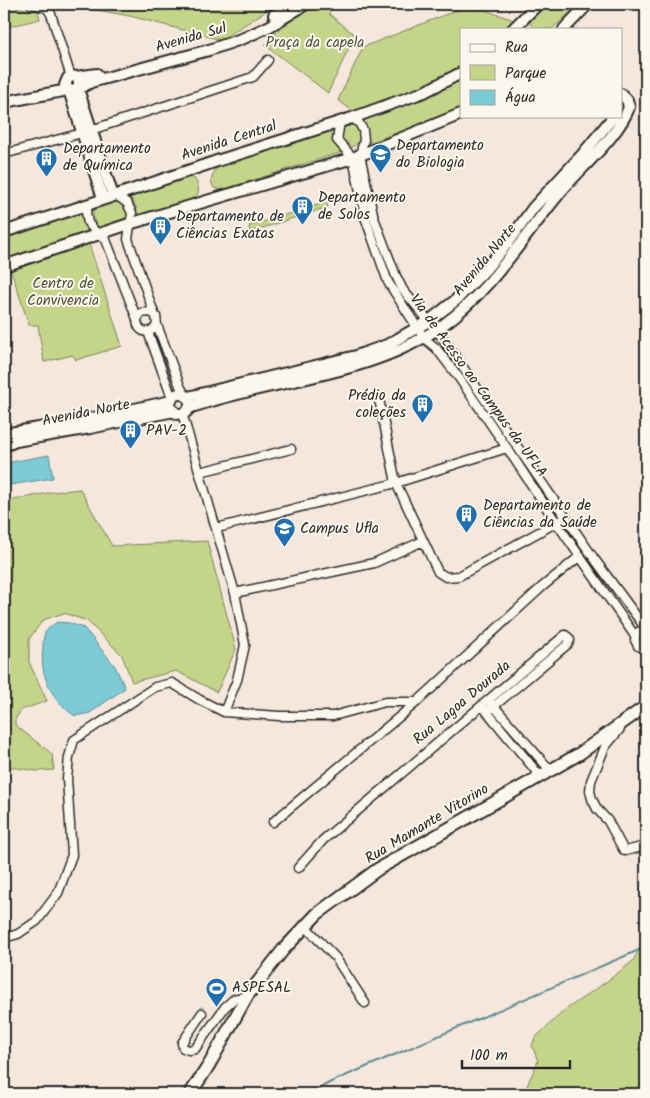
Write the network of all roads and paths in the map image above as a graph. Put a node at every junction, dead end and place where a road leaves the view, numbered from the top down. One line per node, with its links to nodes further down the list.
1 (31, 4): 12 (street)
2 (292, 4): 12 (street, Avenida Sul)
3 (306, 4): 12 (street, Avenida Sul)
4 (538, 4): 6 (street)
5 (588, 4): 9 (street)
6 (526, 17): 7 (street); 8 (street)
7 (514, 28)
8 (528, 28)
9 (565, 28)
10 (268, 60): 20 (street)
11 (460, 74): 17 (street, Avenida Central)
12 (72, 85): 14 (street, Avenida Sul); 15 (street, Avenida Sul); 20 (street)
13 (622, 95): 34 (street, Avenida Norte)
14 (4, 96)
15 (4, 102)
16 (460, 114): 22 (street)
17 (352, 118): 19 (street, Avenida Central); 22 (street)
18 (612, 118): 31 (street, Avenida Norte)
19 (340, 122): 22 (street); 23 (street, Avenida Central)
20 (86, 132): 21 (street); 23 (street)
21 (4, 154)
22 (357, 157): 25 (street); 31 (street, Via de Acesso ao Campus da UFLA); 33 (street, Via de Acesso ao Campus da UFLA)
23 (111, 197): 24 (street, Avenida Central); 25 (street)
24 (89, 204): 26 (street, Avenida Central); 27 (street)
25 (129, 224): 27 (street); 29 (street)
26 (4, 232)
27 (100, 234): 28 (street); 30 (street)
28 (4, 266)
29 (154, 313): 30 (street); 32 (street)
30 (137, 319): 35 (street)
31 (429, 320): 33 (street, Avenida Norte); 34 (street, Via de Acesso ao Campus da UFLA)
32 (157, 325): 35 (street); 38 (street)
33 (417, 327): 36 (street, Via de Acesso ao Campus da UFLA); 38 (street, Avenida Norte)
34 (436, 330): 36 (street, Avenida Norte); 44 (street, Via de Acesso ao Campus da UFLA)
35 (148, 332): 38 (street)
36 (424, 338): 38 (street, Avenida Norte); 40 (street, Via de Acesso ao Campus da UFLA)
37 (379, 399): 43 (street)
38 (180, 403): 39 (street, Avenida Norte); 42 (street)
39 (5, 439)
40 (507, 448): 43 (street); 45 (street, Via de Acesso ao Campus da UFLA)
41 (291, 450): 42 (street)
42 (200, 472): 46 (street)
43 (396, 483): 46 (street); 47 (street)
44 (566, 517): 45 (street); 50 (street, Via de Acesso ao Campus da UFLA)
45 (556, 522): 47 (street); 48 (street, Via de Acesso ao Campus da UFLA)
46 (217, 528): 49 (street)
47 (423, 541): 49 (street)
48 (580, 556): 51 (street, Via de Acesso ao Campus da UFLA); 54 (street)
49 (235, 593): 58 (street)
50 (646, 629): 51 (street)
51 (635, 636): 52 (street, Via de Acesso ao Campus da UFLA)
52 (646, 648)
53 (488, 699): 55 (street, Rua Lagoa Dourada); 56 (street); 56 (street, Rua Lagoa Dourada)
54 (417, 702): 58 (street); 64 (street)
55 (481, 705): 59 (street); 66 (street, Rua Lagoa Dourada)
56 (494, 706): 59 (street); 61 (street)
57 (646, 706): 60 (main road, Rua Mamante Vitorino)
58 (224, 712): 68 (street)
59 (487, 712): 62 (street)
60 (624, 722): 63 (main road, Rua Mamante Vitorino); 65 (street)
61 (532, 750): 62 (street); 63 (street)
62 (524, 756): 63 (street)
63 (545, 773): 67 (main road, Rua Mamante Vitorino)
64 (273, 822)
65 (646, 846)
66 (298, 868)
67 (305, 926): 69 (main road, Rua Mamante Vitorino); 70 (street)
68 (4, 938)
69 (247, 996): 71 (street); 72 (main road, Rua Mamante Vitorino)
70 (365, 1003)
71 (202, 1013)
72 (190, 1094)

